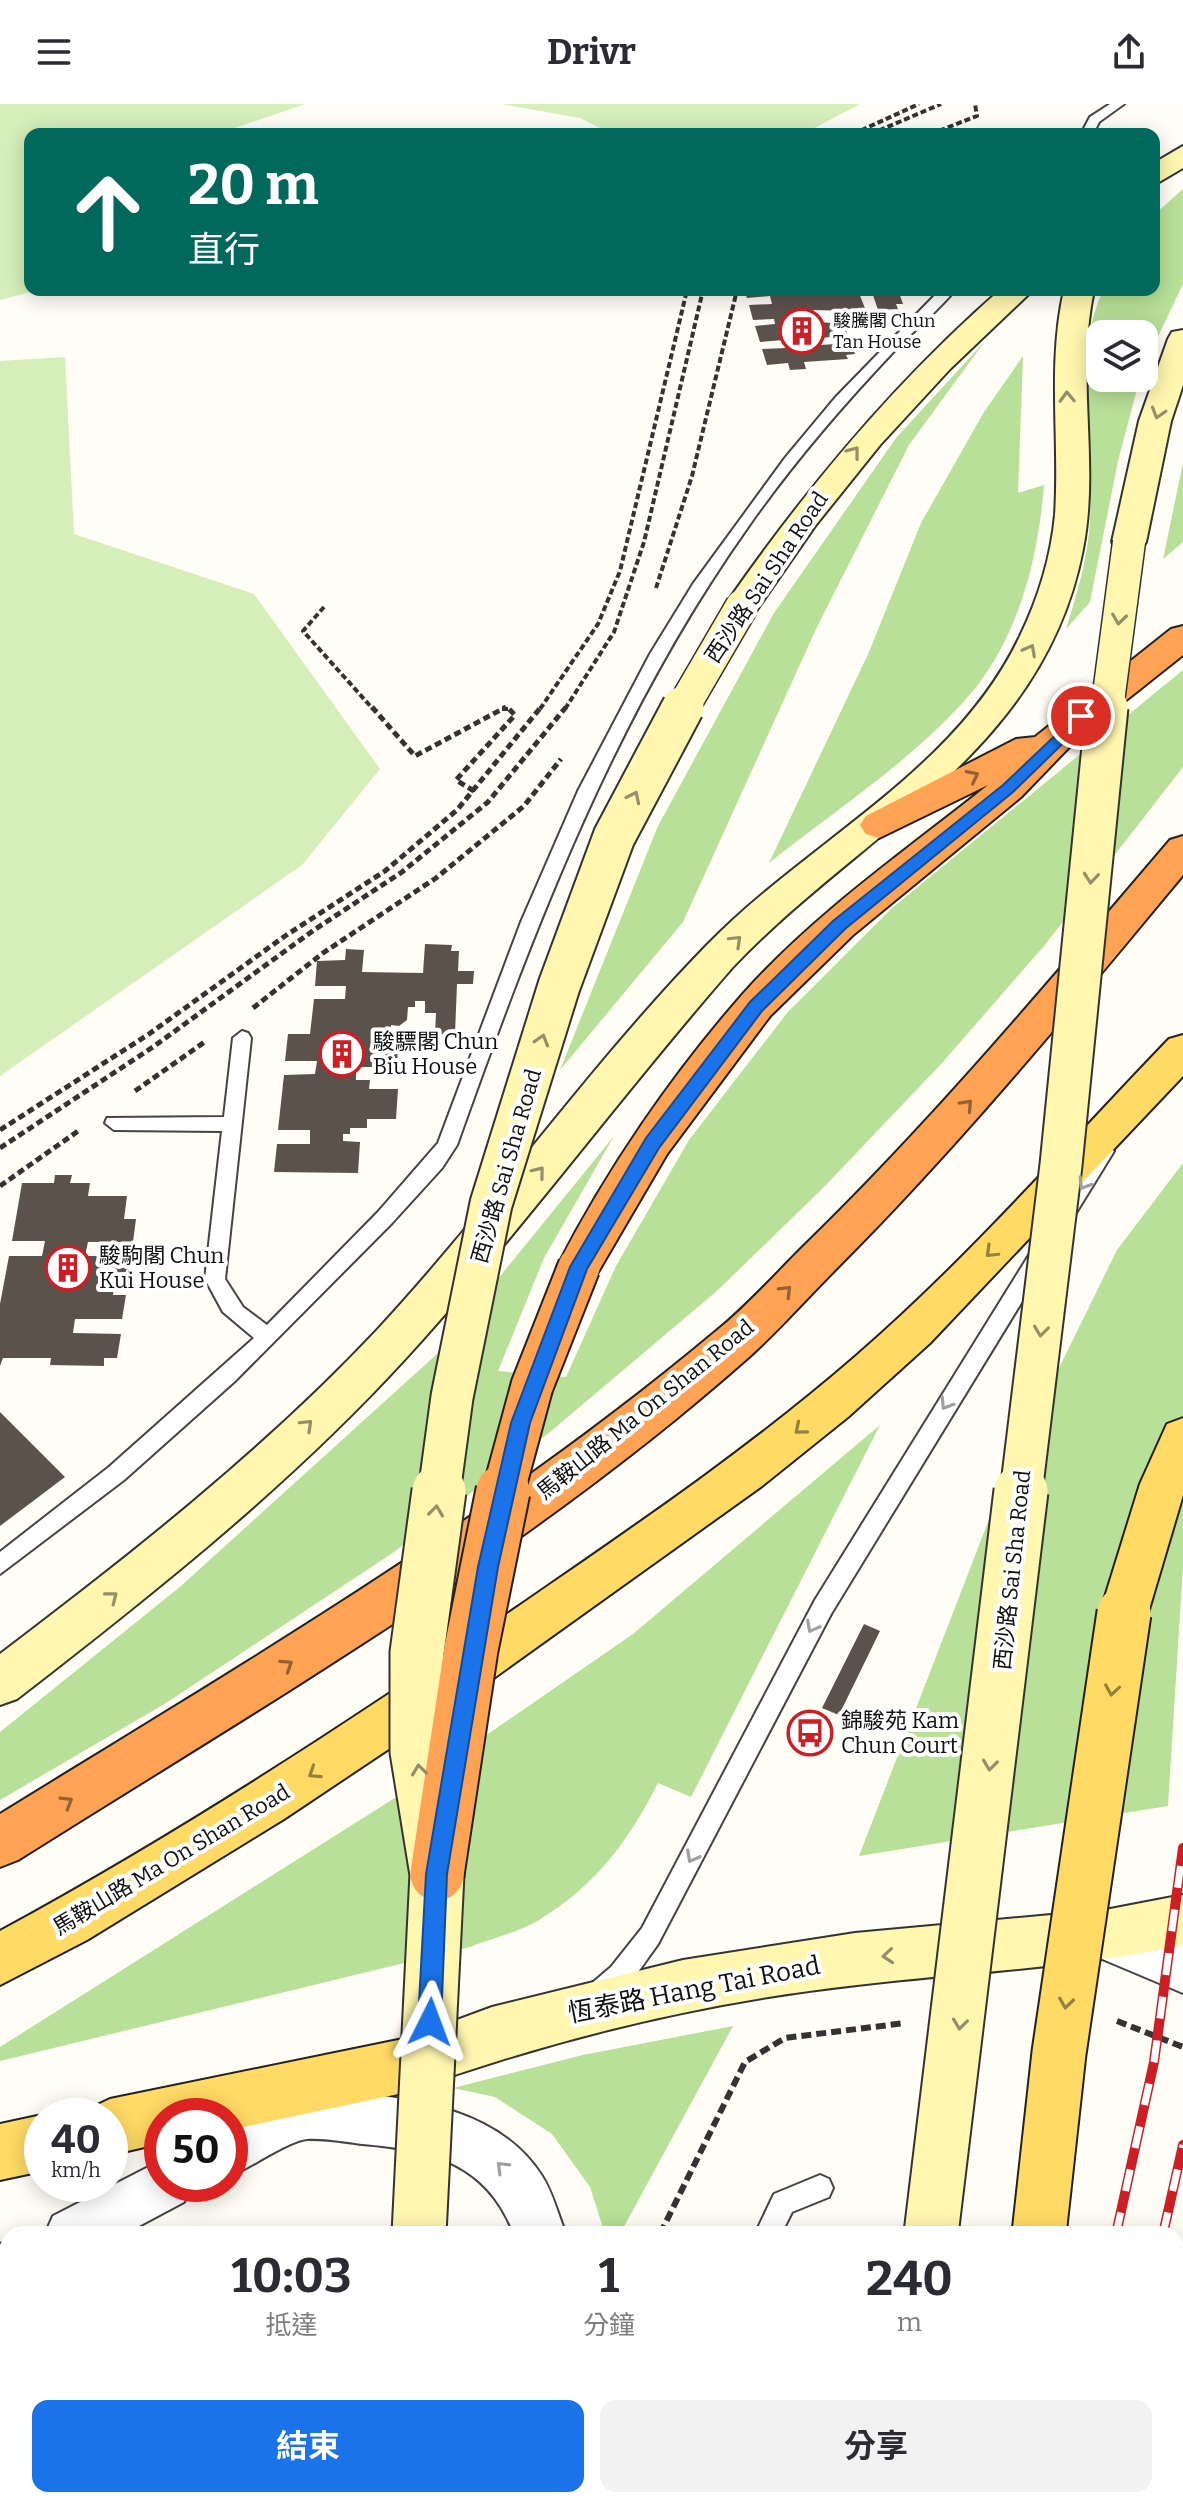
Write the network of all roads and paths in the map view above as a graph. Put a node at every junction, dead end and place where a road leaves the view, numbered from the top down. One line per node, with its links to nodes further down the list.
1 (919, 104): 5 (path)
2 (941, 104): 6 (path)
3 (975, 104): 7 (path)
4 (1118, 104): 8 (lane)
5 (866, 128)
6 (885, 128)
7 (946, 128)
8 (1090, 128)
9 (1183, 155): 10 (main road)
10 (1160, 172)
11 (686, 296): 23 (path)
12 (702, 296): 36 (path)
13 (736, 296): 18 (path)
14 (942, 296): 38 (lane)
15 (1011, 296): 43 (main road, 西沙路 Sai Sha Road, one-way to 15, bridge)
16 (1078, 296): 24 (main road, one-way to 16)
17 (1183, 339): 65 (main road, 西沙路 Sai Sha Road, one-way to 65, bridge)
18 (653, 596)
19 (324, 607): 23 (path)
20 (1183, 637): 21 (highway)
21 (1063, 731): 24 (highway, one-way to 21); 43 (highway, bridge)
22 (562, 757): 26 (path)
23 (474, 791): 35 (path)
24 (879, 825): 41 (main road, one-way to 24)
25 (1183, 849): 42 (highway, 馬鞍山路 Ma On Shan Road, one-way to 25)
26 (246, 1013)
27 (242, 1038): 34 (lane)
28 (207, 1040): 31 (path)
29 (1183, 1050): 30 (main road, 馬鞍山路 Ma On Shan Road)
30 (1140, 1094): 46 (main road, 馬鞍山路 Ma On Shan Road, one-way to 46); 48 (lane, one-way to 48)
31 (130, 1095)
32 (91, 1122): 37 (path)
33 (114, 1123): 34 (lane)
34 (232, 1124): 38 (lane)
35 (0, 1130)
36 (0, 1148)
37 (0, 1186)
38 (268, 1336): 40 (lane)
39 (1183, 1438): 66 (main road, one-way to 66, bridge)
40 (0, 1564)
41 (0, 1683)
42 (0, 1843)
43 (437, 1874): 61 (main road, 西沙路 Sai Sha Road, bridge)
44 (1183, 1920): 45 (main road, 恆泰路 Hang Tai Road)
45 (1105, 1936): 47 (street); 48 (main road, 恆泰路 Hang Tai Road, one-way to 48)
46 (0, 1959)
47 (1183, 1969)
48 (581, 2010): 52 (main road, 恆泰路 Hang Tai Road)
49 (1103, 2017): 51 (path)
50 (912, 2022): 63 (path)
51 (1183, 2047)
52 (403, 2066): 53 (main road); 54 (street, 恆泰路 Hang Tai Road)
53 (248, 2098)
54 (301, 2114): 55 (street, 恆泰路 Hang Tai Road); 62 (street, one-way to 54)
55 (248, 2142)
56 (24, 2147): 57 (main road)
57 (0, 2152)
58 (820, 2188): 64 (lane)
59 (144, 2196): 60 (street)
60 (86, 2226)
61 (419, 2226)
62 (537, 2226)
63 (664, 2226)
64 (772, 2226)
65 (932, 2226)
66 (1040, 2226)

